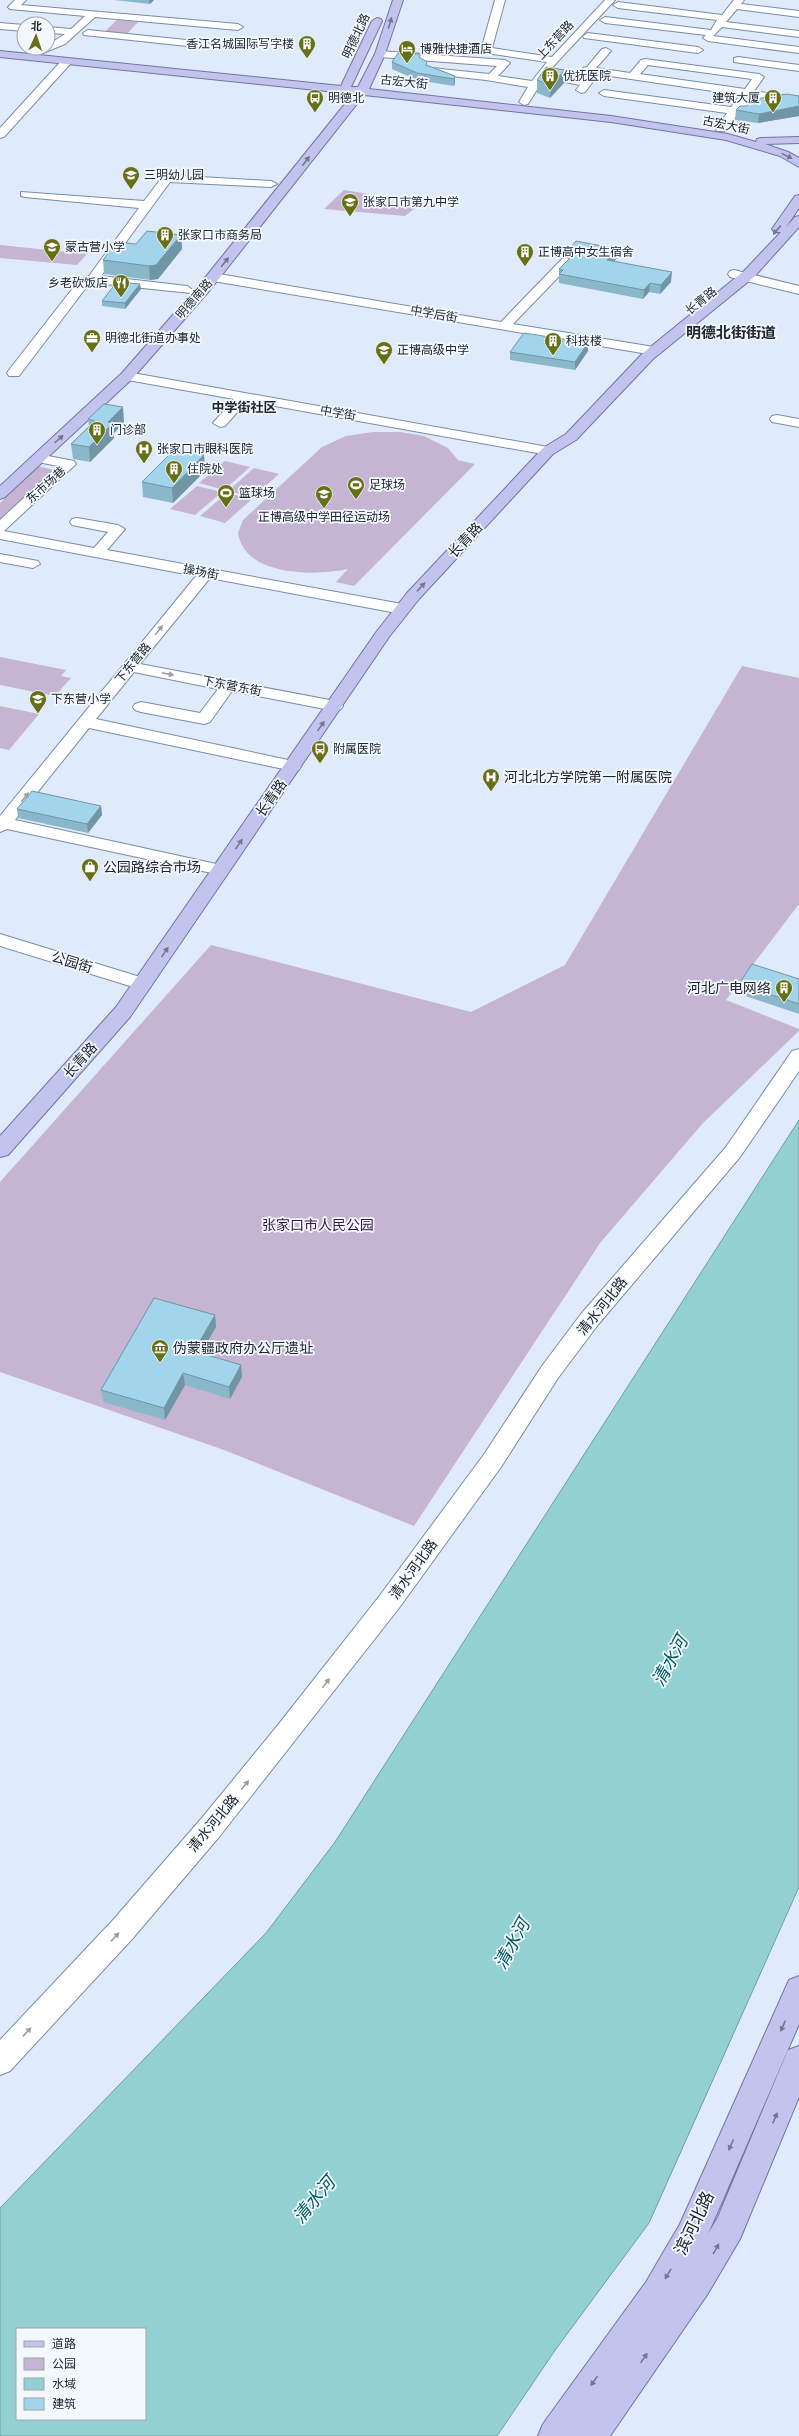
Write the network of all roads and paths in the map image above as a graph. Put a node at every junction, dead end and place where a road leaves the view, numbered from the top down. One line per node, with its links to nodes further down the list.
1 (388, 0): 24 (main road, 明德北路)
2 (398, 0): 35 (main road, 明德北路, one-way to 2)
3 (500, 0): 43 (street)
4 (66, 1): 9 (street)
5 (723, 1): 7 (street)
6 (614, 2): 13 (street); 27 (street, 上东营路)
7 (737, 3): 10 (street); 13 (street)
8 (12, 4): 9 (street)
9 (96, 9): 11 (street); 19 (street)
10 (799, 14)
11 (107, 15): 16 (street); 20 (street)
12 (605, 20): 23 (street)
13 (722, 21): 17 (street); 23 (street)
14 (0, 26): 15 (street)
15 (16, 27)
16 (238, 27)
17 (762, 29): 21 (street); 25 (street)
18 (56, 31): 19 (street)
19 (74, 32): 28 (street)
20 (88, 34): 26 (street); 37 (street)
21 (799, 34)
22 (588, 36): 38 (street)
23 (710, 36): 25 (street); 38 (street)
24 (368, 44): 35 (main road); 51 (main road, 明德北路)
25 (751, 44): 34 (street)
26 (206, 45)
27 (567, 45): 29 (street); 43 (street, 上东营路)
28 (56, 46)
29 (580, 47)
30 (0, 49): 32 (main road, 古宏大街)
31 (593, 49): 48 (street)
32 (16, 50)
33 (422, 50): 35 (street)
34 (799, 50)
35 (385, 51): 52 (main road, 明德北路); 55 (street)
36 (56, 52): 37 (main road, 古宏大街)
37 (74, 52): 39 (main road, 古宏大街); 46 (main road, 古宏大街); 78 (street)
38 (696, 52): 41 (street); 47 (street)
39 (0, 54)
40 (635, 55): 44 (street)
41 (709, 56)
42 (724, 58): 45 (street)
43 (554, 60): 53 (street, 上东营路)
44 (645, 62): 47 (street); 54 (street)
45 (760, 63): 49 (street); 57 (street)
46 (135, 65): 58 (main road, 古宏大街); 60 (main road, 古宏大街)
47 (684, 67): 57 (street)
48 (587, 68): 54 (street); 56 (street)
49 (799, 68)
50 (432, 71): 55 (street)
51 (353, 72): 58 (main road); 62 (main road, 明德北路)
52 (370, 73): 63 (main road, 明德北路); 64 (main road)
53 (541, 74): 56 (street); 61 (street, 上东营路)
54 (633, 76): 67 (street)
55 (492, 77): 61 (street)
56 (571, 78): 65 (street)
57 (754, 78): 59 (street); 67 (street)
58 (310, 80): 62 (main road, 古宏大街)
59 (771, 82)
60 (298, 84): 62 (main road, 古宏大街); 62 (main road)
61 (534, 85): 70 (street, 上东营路)
62 (346, 86): 63 (main road, 古宏大街)
63 (363, 88): 64 (main road, 古宏大街); 68 (main road, 古宏大街); 71 (main road, 明德南路)
64 (403, 89): 70 (main road, 古宏大街)
65 (581, 90)
66 (604, 93): 72 (street)
67 (747, 93): 72 (street)
68 (393, 94): 71 (main road); 75 (main road, 古宏大街)
69 (799, 101): 75 (street)
70 (524, 102): 75 (main road, 古宏大街)
71 (351, 103): 74 (main road, 明德南路)
72 (734, 111): 75 (street)
73 (317, 125): 74 (main road)
74 (333, 126): 92 (main road, 明德南路, one-way to 74)
75 (725, 129): 76 (main road, 古宏大街); 80 (main road); 82 (main road, 古宏大街, one-way to 82)
76 (746, 133): 77 (main road); 80 (main road, 古宏大街)
77 (799, 133)
78 (0, 135)
79 (799, 140): 80 (main road)
80 (782, 141): 81 (main road, 古宏大街)
81 (799, 149)
82 (799, 163)
83 (280, 172): 84 (main road, 明德南路)
84 (271, 184): 87 (street); 93 (main road, 明德南路)
85 (25, 194): 87 (street)
86 (799, 198): 90 (main road, 长青路, one-way to 90)
87 (146, 206): 91 (street)
88 (799, 220): 90 (main road, 长青路)
89 (566, 262): 98 (street)
90 (740, 276): 94 (street); 100 (main road, 长青路)
91 (93, 279): 93 (street); 102 (street)
92 (209, 282): 93 (main road); 96 (street, 中学后街); 103 (main road, 明德南路)
93 (188, 288): 99 (main road, 明德南路)
94 (799, 290)
95 (309, 296): 96 (street)
96 (342, 300): 97 (street); 98 (street, 中学后街)
97 (373, 307)
98 (504, 326): 100 (street, 中学后街)
99 (153, 327)
100 (648, 350): 110 (main road, 长青路)
101 (114, 370): 105 (main road)
102 (14, 373)
103 (127, 376): 104 (street, 中学街); 106 (main road, 明德南路)
104 (244, 396): 108 (street); 110 (street, 中学街)
105 (79, 405): 106 (main road); 112 (main road)
106 (94, 407): 111 (main road, 明德南路, one-way to 106)
107 (777, 418): 109 (street)
108 (220, 423)
109 (799, 423)
110 (548, 452): 121 (main road, 长青路, one-way to 110)
111 (38, 458): 113 (main road, 明德南路); 115 (street, 东市场巷)
112 (0, 479)
113 (0, 494)
114 (78, 522): 117 (street)
115 (0, 528)
116 (0, 534): 117 (street, 操场街)
117 (98, 552): 120 (street, 操场街)
118 (0, 558): 119 (street)
119 (33, 564)
120 (206, 573): 121 (street, 操场街); 122 (street, 下东营路, one-way to 120)
121 (402, 609): 124 (main road, 长青路)
122 (130, 667): 123 (street, 下东营东街, one-way to 123); 126 (street, 下东营路)
123 (228, 686): 124 (street, 下东营东街); 125 (street)
124 (334, 706): 127 (main road, 长青路, one-way to 124)
125 (141, 707)
126 (85, 722): 127 (street); 128 (street, 下东营路, one-way to 126)
127 (293, 766): 129 (main road, 长青路, one-way to 127)
128 (2, 825): 129 (street)
129 (221, 870): 131 (main road, 长青路, one-way to 129)
130 (0, 940): 131 (street, 公园街)
131 (143, 984): 133 (main road, 长青路)
132 (799, 1056): 135 (street, 清水河北路, one-way to 132)
133 (0, 1150)
134 (799, 1990): 137 (main road, 滨河北路, one-way to 137)
135 (0, 2060)
136 (799, 2061): 138 (main road, 滨河北路, one-way to 136)
137 (555, 2436)
138 (590, 2436)

